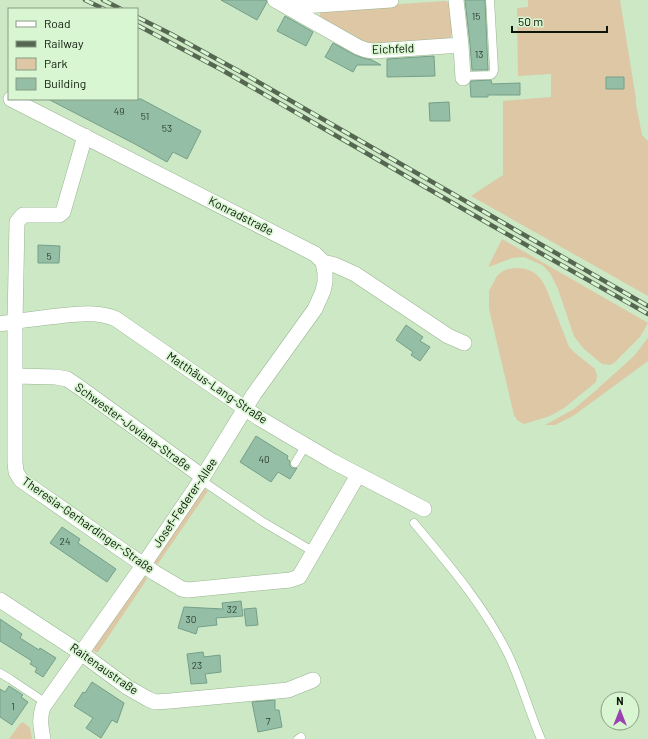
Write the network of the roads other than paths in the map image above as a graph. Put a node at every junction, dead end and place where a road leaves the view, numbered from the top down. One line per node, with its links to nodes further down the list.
1 (390, 0): 4 (street, Eichfeld)
2 (456, 0): 5 (street)
3 (490, 0): 6 (lane)
4 (282, 4): 5 (street, Eichfeld)
5 (461, 45): 6 (street)
6 (463, 77)
7 (14, 100): 8 (street, Konradstraße)
8 (85, 136): 9 (street, Konradstraße); 10 (street, Theresia-Gerhardinger-Straße)
9 (323, 262): 12 (street, Konradstraße); 14 (street, Josef-Federer-Allee)
10 (15, 322): 11 (street, Matthäus-Lang-Straße); 13 (street, Theresia-Gerhardinger-Straße); 14 (street, Matthäus-Lang-Straße)
11 (0, 324)
12 (464, 342)
13 (15, 376): 18 (street, Schwester-Joviana-Straße); 22 (street, Theresia-Gerhardinger-Straße)
14 (246, 408): 15 (street, Matthäus-Lang-Straße); 18 (street, Josef-Federer-Allee)
15 (306, 445): 16 (lane); 17 (street, Matthäus-Lang-Straße)
16 (295, 463)
17 (358, 475): 19 (street, Matthäus-Lang-Straße); 21 (street, Theresia-Gerhardinger-Straße)
18 (202, 479): 21 (lane); 22 (street, Josef-Federer-Allee)
19 (424, 509)
20 (414, 523): 29 (lane)
21 (314, 552): 22 (street, Theresia-Gerhardinger-Straße)
22 (144, 564): 24 (street, Josef-Federer-Allee)
23 (0, 600): 24 (street, Raitenaustraße)
24 (81, 652): 26 (street, Raitenaustraße); 27 (street, Josef-Federer-Allee)
25 (0, 674): 27 (lane)
26 (313, 680)
27 (46, 703): 28 (street, Josef-Federer-Allee)
28 (43, 739)
29 (541, 739)

